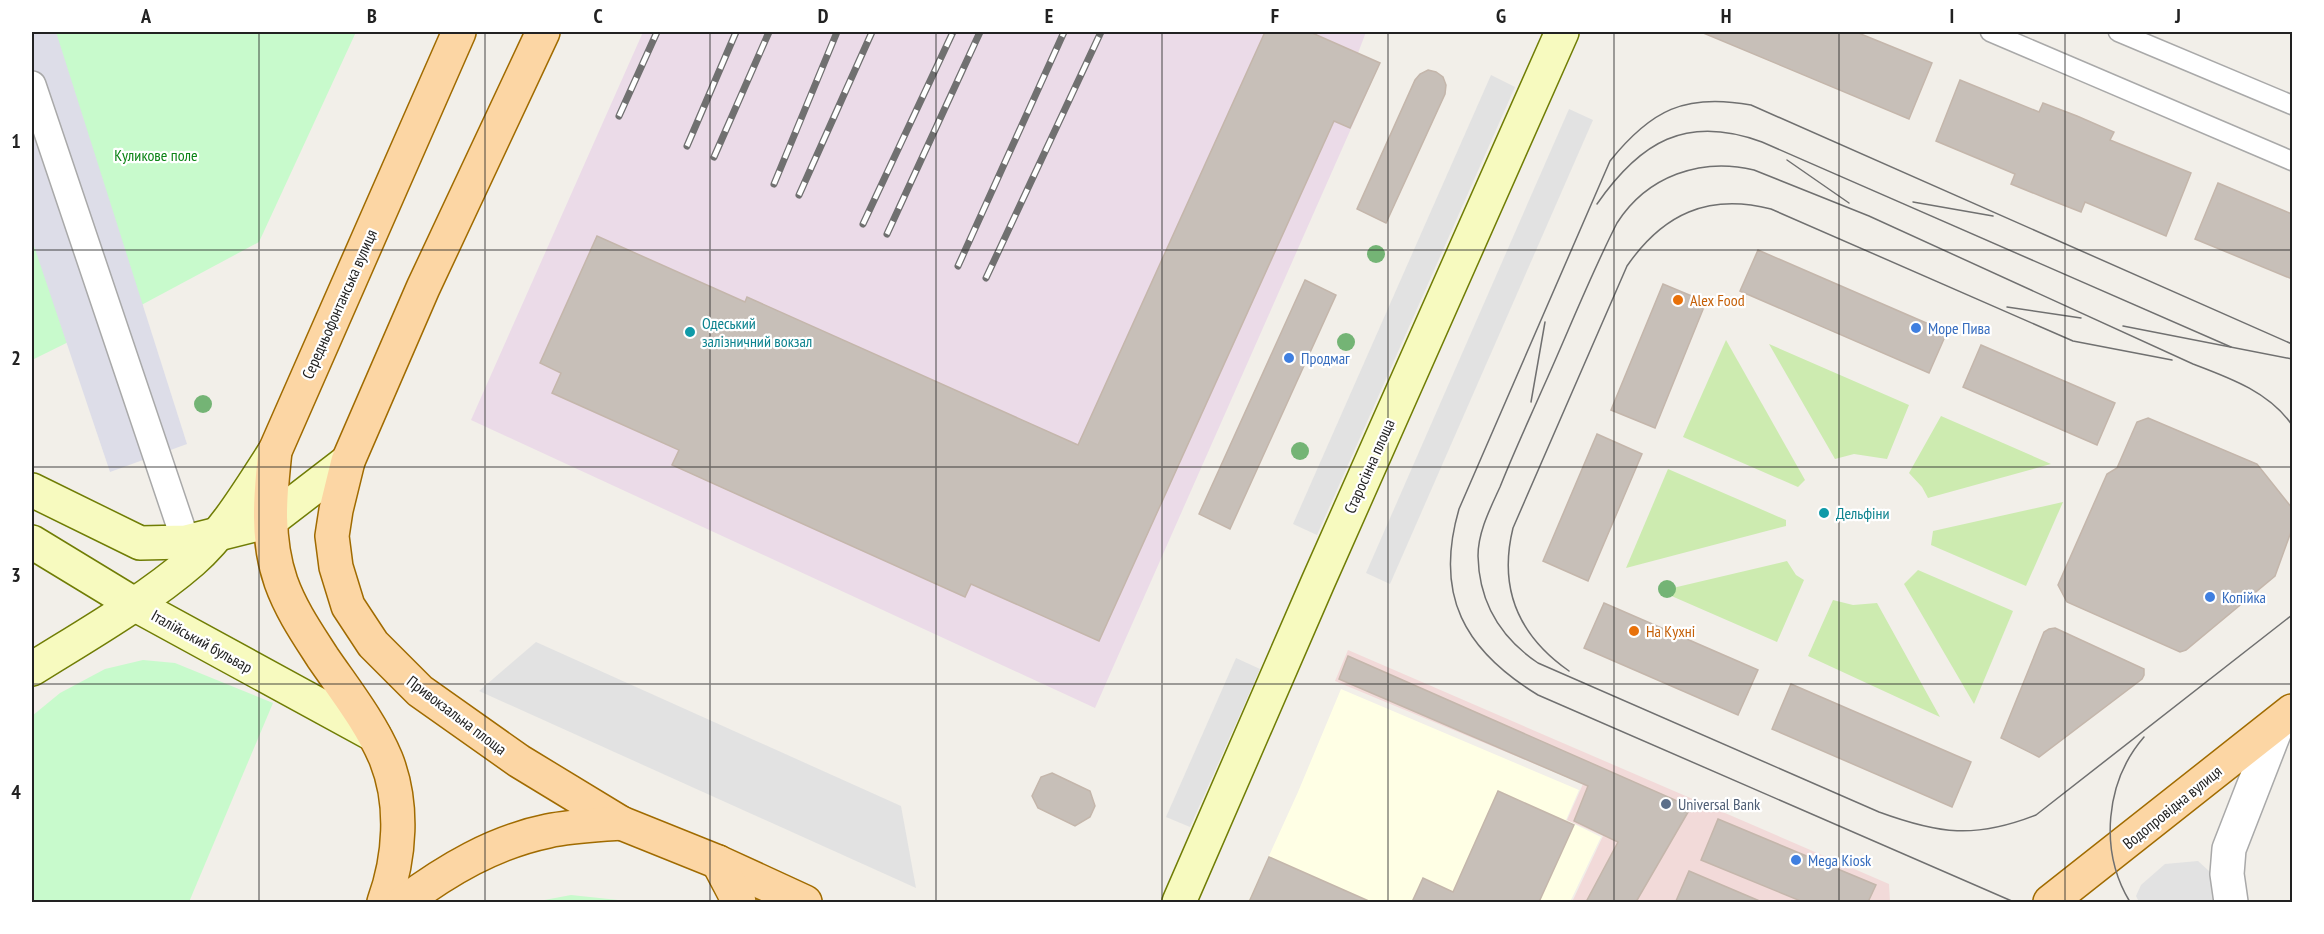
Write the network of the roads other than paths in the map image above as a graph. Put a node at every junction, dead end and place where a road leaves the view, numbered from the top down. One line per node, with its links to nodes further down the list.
1 (459, 32): 9 (main road, Середньофонтанська вулиця)
2 (543, 32): 10 (main road)
3 (1562, 32): 25 (main road, Старосінна площа)
4 (1990, 32): 8 (lane)
5 (2118, 32): 7 (lane)
6 (32, 85): 14 (street)
7 (2292, 105)
8 (2292, 161)
9 (275, 451): 12 (main road); 14 (main road, Середньофонтанська вулиця)
10 (348, 461): 12 (main road); 19 (main road, Привокзальна площа)
11 (32, 490): 14 (main road)
12 (270, 521): 14 (main road); 18 (main road)
13 (32, 542): 15 (main road, Італійський бульвар)
14 (197, 546): 15 (main road)
15 (134, 603): 16 (main road); 18 (main road, Італійський бульвар)
16 (32, 669)
17 (2285, 717): 26 (main road, Водопровідна вулиця); 27 (street)
18 (374, 735): 21 (main road)
19 (621, 823): 20 (main road, Привокзальна площа); 22 (main road, Привокзальна площа)
20 (718, 862): 23 (main road); 24 (main road, Привокзальна площа)
21 (384, 903)
22 (404, 903)
23 (739, 903)
24 (805, 903)
25 (1179, 903)
26 (2050, 903)
27 (2231, 903)

